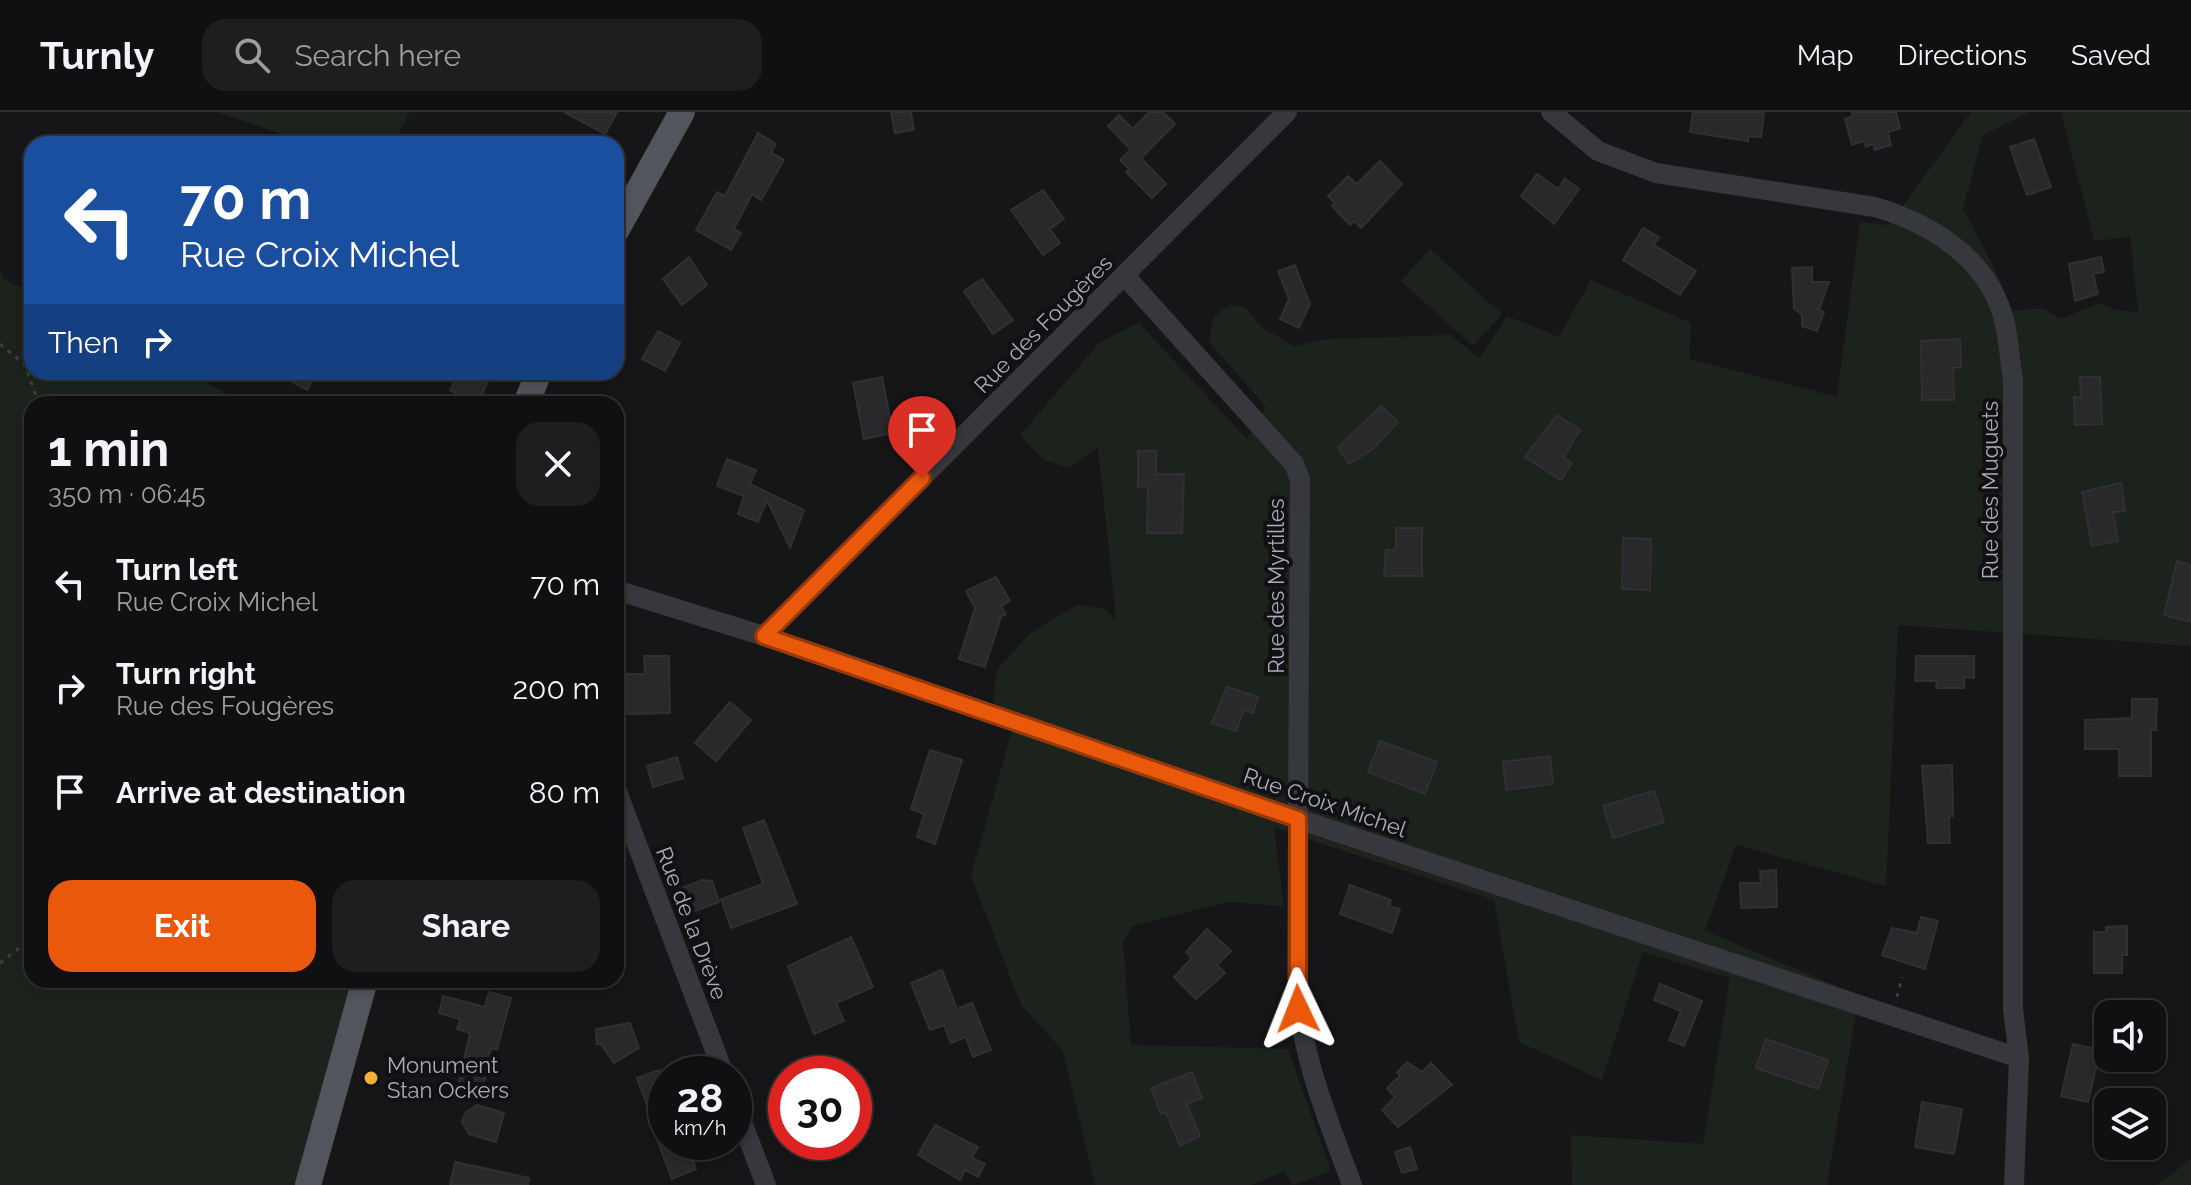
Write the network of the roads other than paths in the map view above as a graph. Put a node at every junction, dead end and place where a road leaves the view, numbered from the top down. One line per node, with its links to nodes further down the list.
1 (682, 112): 4 (main road)
2 (1287, 112): 5 (street, Rue des Fougères)
3 (1551, 112): 12 (street, Rue des Muguets)
4 (624, 217)
5 (1125, 276): 7 (street, Rue des Fougères); 9 (street, Rue des Myrtilles)
6 (624, 592): 7 (street, Rue Croix Michel)
7 (764, 636): 9 (street, Rue Croix Michel)
8 (624, 810): 11 (street, Rue de la Drève)
9 (1298, 819): 12 (street, Rue Croix Michel); 16 (street, Rue des Myrtilles)
10 (363, 988): 14 (main road)
11 (717, 1056)
12 (2019, 1058): 17 (street, Rue des Muguets)
13 (752, 1148): 15 (street)
14 (308, 1185)
15 (766, 1185)
16 (1352, 1185)
17 (2014, 1185)

